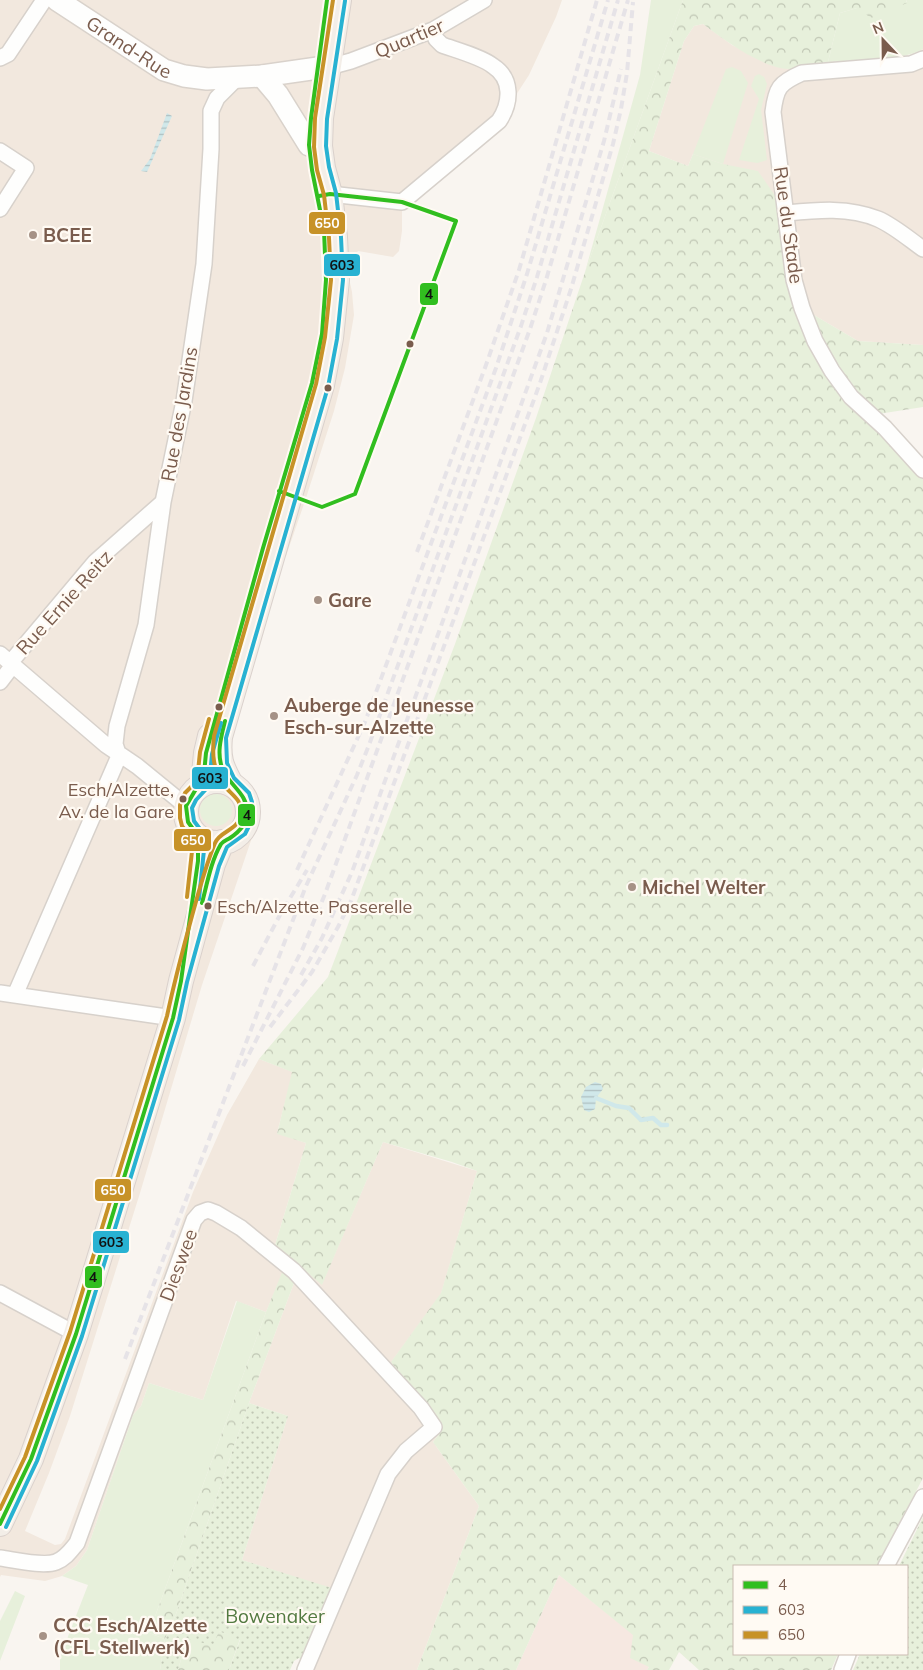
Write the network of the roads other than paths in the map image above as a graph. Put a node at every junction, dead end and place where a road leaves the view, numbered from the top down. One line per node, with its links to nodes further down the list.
1 (44, 0): 7 (street)
2 (327, 0): 9 (main road)
3 (338, 0): 9 (main road)
4 (484, 0): 6 (street, Quartier)
5 (69, 3): 11 (street, Grand-Rue)
6 (433, 30): 9 (street, Quartier); 14 (street)
7 (0, 58)
8 (923, 59): 16 (street, Rue du Stade)
9 (324, 67): 10 (street, Grand-Rue); 12 (main road); 14 (main road)
10 (262, 76): 11 (street, Grand-Rue); 12 (street)
11 (238, 78): 19 (street, Rue des Jardins)
12 (309, 145): 14 (main road)
13 (0, 151): 15 (street)
14 (324, 195): 23 (main road); 24 (main road)
15 (0, 209)
16 (787, 213): 17 (street); 18 (street, Rue du Stade)
17 (923, 249)
18 (923, 470)
19 (163, 502): 20 (street, Rue Ernie Reitz); 22 (street, Rue des Jardins)
20 (7, 661): 21 (street, Rue Ernie Reitz); 22 (street)
21 (0, 682)
22 (119, 756): 25 (street); 29 (street)
23 (204, 784): 24 (main road); 25 (main road)
24 (231, 784): 27 (main road)
25 (186, 806): 26 (main road)
26 (198, 836): 27 (main road); 28 (main road)
27 (222, 842): 28 (main road)
28 (180, 981): 30 (main road)
29 (8, 994): 30 (street)
30 (173, 1018): 32 (main road)
31 (0, 1293): 32 (street)
32 (76, 1334): 34 (main road)
33 (923, 1497): 36 (street)
34 (0, 1524)
35 (0, 1558): 38 (street, Dieswee)
36 (887, 1565)
37 (848, 1655): 39 (street)
38 (305, 1670)
39 (842, 1670)

